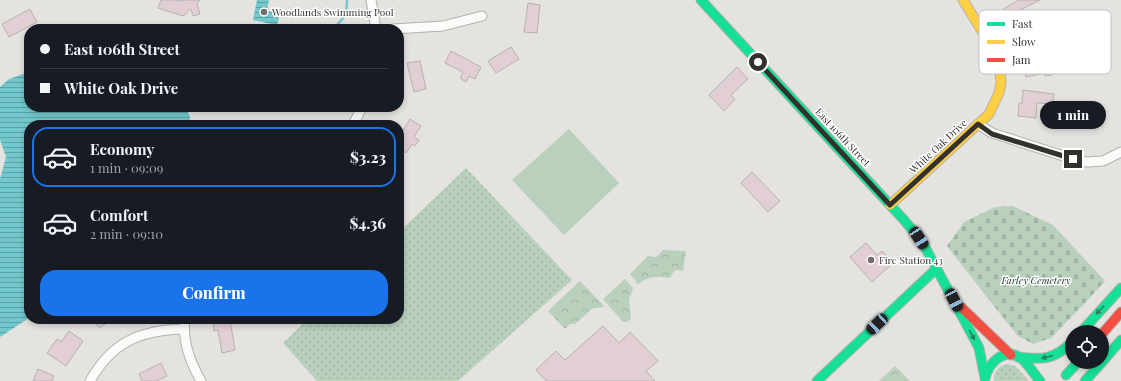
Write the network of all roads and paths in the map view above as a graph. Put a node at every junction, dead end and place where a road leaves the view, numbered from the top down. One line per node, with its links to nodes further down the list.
1 (371, 0): 5 (street)
2 (701, 0): 11 (main road, East 106th Street)
3 (963, 0): 6 (main road)
4 (482, 16): 7 (street)
5 (375, 24)
6 (979, 26)
7 (404, 28)
8 (1000, 74): 9 (main road)
9 (978, 124): 10 (street, White Oak Drive); 11 (main road, White Oak Drive)
10 (1121, 152)
11 (890, 205): 12 (main road, East 106th Street)
12 (936, 269): 14 (main road, East 106th Street); 30 (main road)
13 (1121, 288): 17 (main road, one-way to 17)
14 (954, 300): 23 (main road, East 106th Street); 27 (main road, East 106th Street, one-way to 27)
15 (1121, 312): 18 (main road)
16 (184, 324): 19 (street)
17 (1087, 325)
18 (1109, 326)
19 (184, 329): 28 (street); 29 (street)
20 (1121, 340): 22 (main road)
21 (1065, 349): 23 (main road, one-way to 23)
22 (1109, 354)
23 (1015, 356): 27 (main road); 31 (main road, East 106th Street)
24 (1072, 369): 26 (main road)
25 (1096, 369): 32 (main road)
26 (1066, 375)
27 (985, 380)
28 (90, 381)
29 (201, 381)
30 (817, 381)
31 (1040, 381)
32 (1085, 381)

